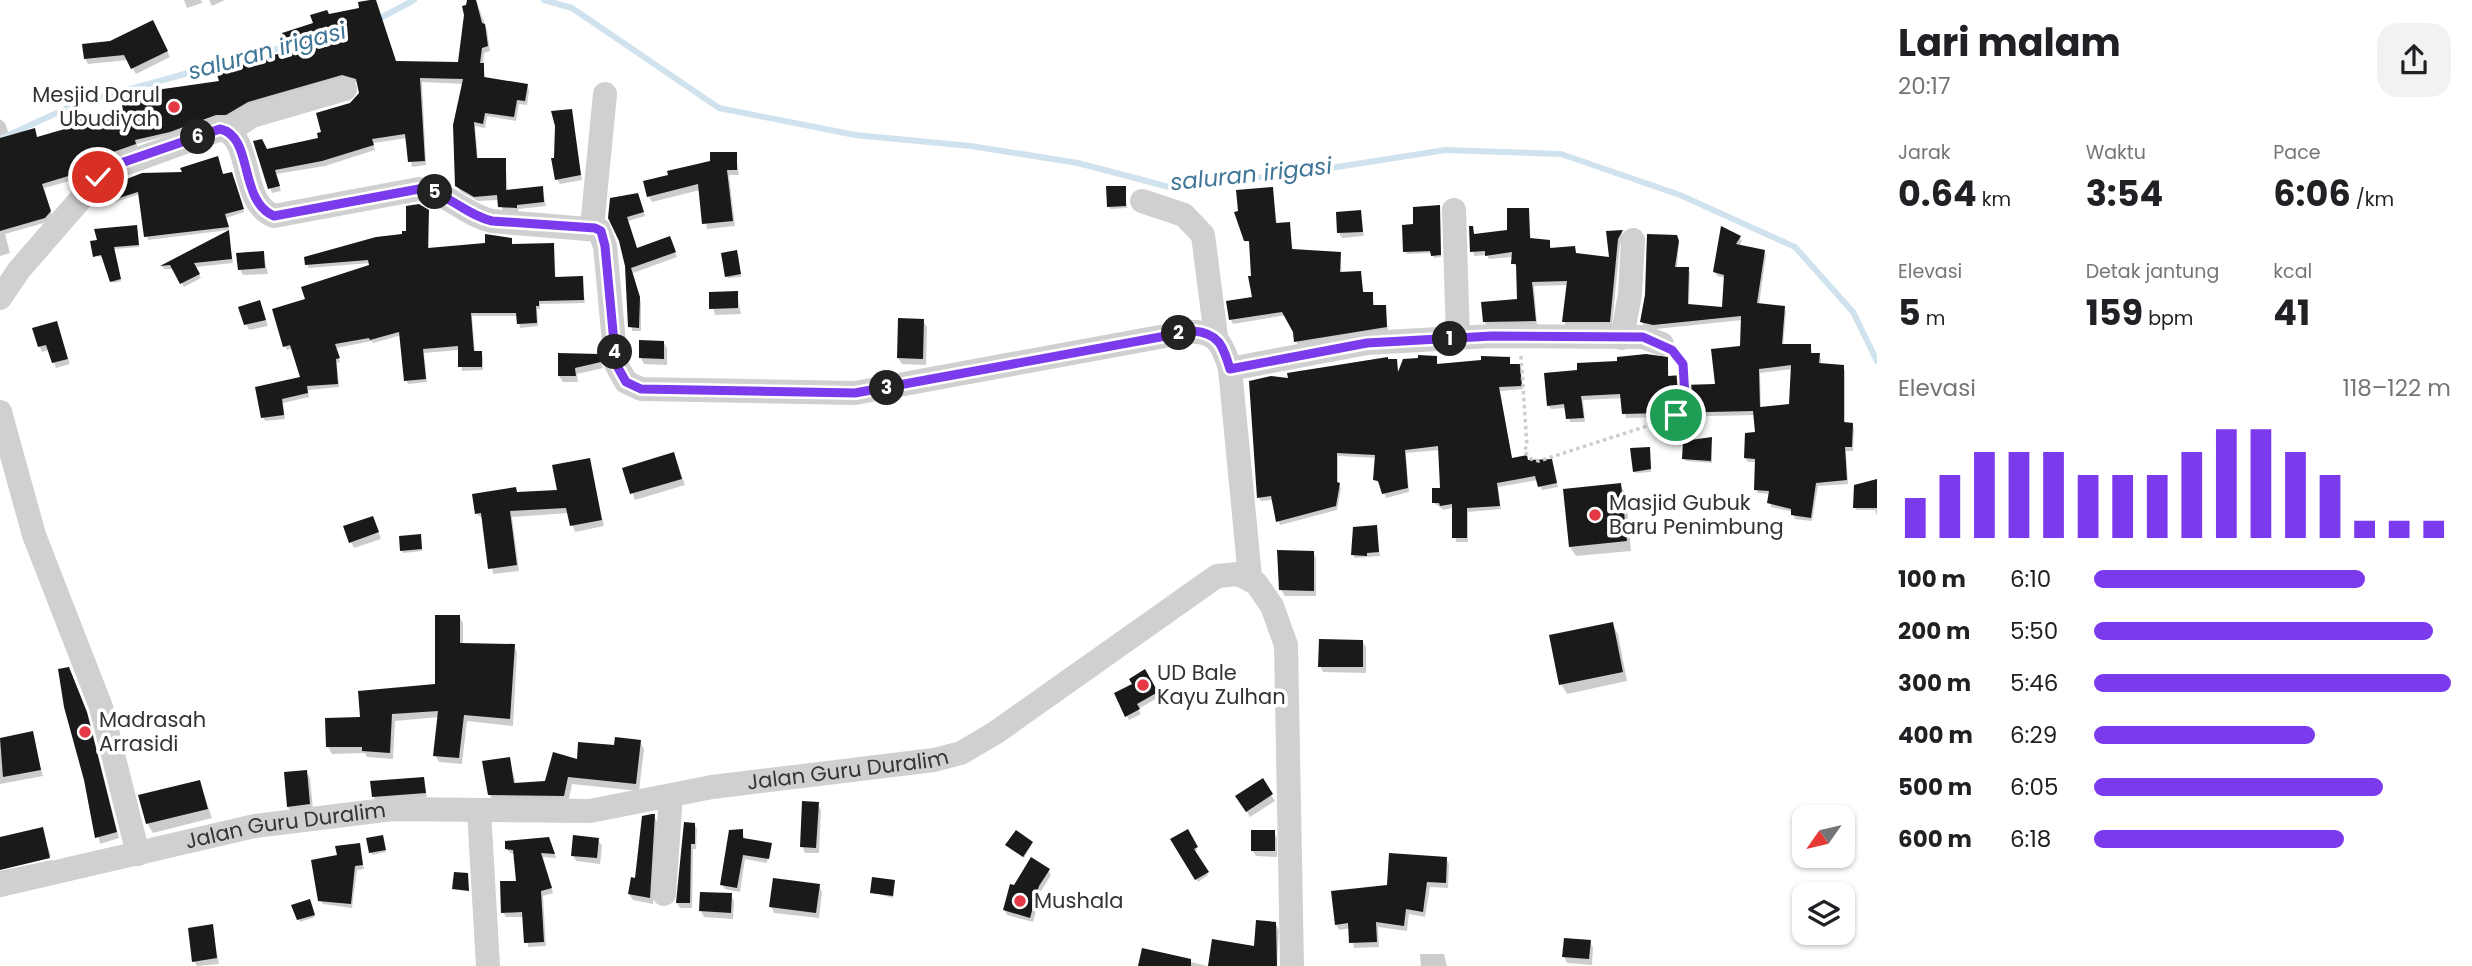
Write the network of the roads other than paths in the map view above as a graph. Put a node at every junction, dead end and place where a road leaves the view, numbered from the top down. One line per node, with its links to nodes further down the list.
1 (345, 89): 3 (street)
2 (605, 94): 6 (street)
3 (229, 131): 6 (street); 8 (street)
4 (1142, 201): 9 (street)
5 (1454, 210): 11 (street)
6 (592, 227): 9 (street)
7 (1633, 240): 10 (street)
8 (0, 298)
9 (1216, 337): 13 (street)
10 (1622, 338): 11 (street); 12 (street)
11 (1458, 339): 13 (street)
12 (1662, 344)
13 (1230, 369): 15 (street)
14 (0, 412): 18 (street)
15 (1250, 577): 16 (street, Jalan Guru Duralim); 22 (street)
16 (671, 796): 17 (street, Jalan Guru Duralim); 20 (street)
17 (479, 811): 18 (street, Jalan Guru Duralim); 21 (street)
18 (138, 853): 19 (street, Jalan Guru Duralim)
19 (0, 885)
20 (664, 894)
21 (488, 966)
22 (1292, 966)

